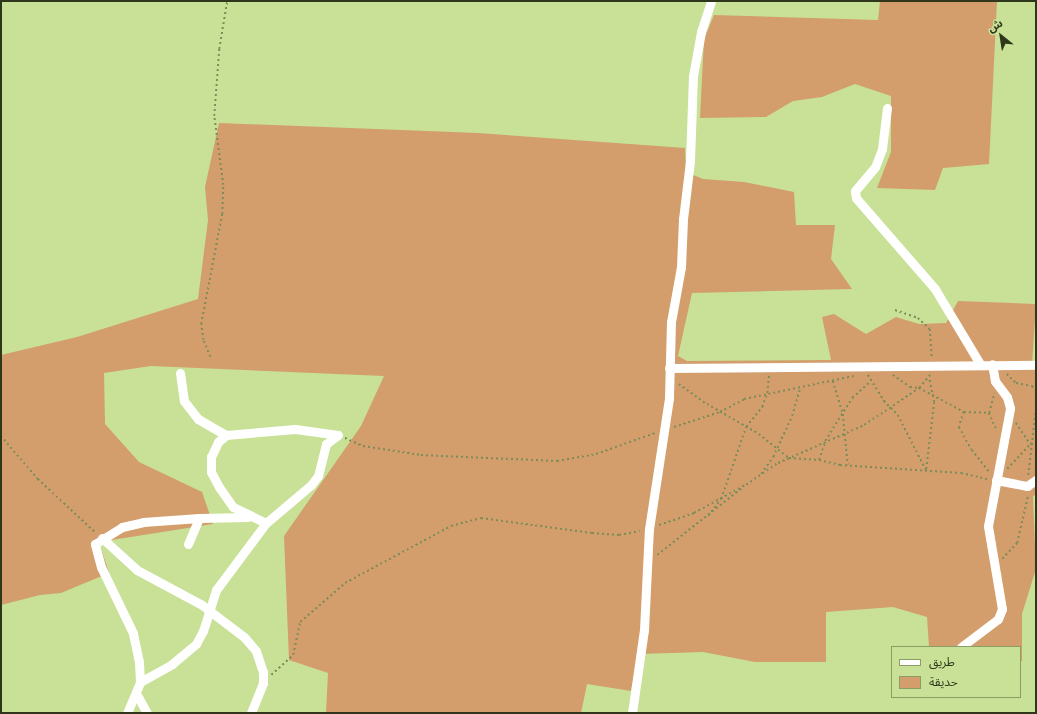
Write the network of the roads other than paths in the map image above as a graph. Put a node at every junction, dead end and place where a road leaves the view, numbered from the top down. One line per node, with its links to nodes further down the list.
1 (711, 1): 7 (street)
2 (887, 108): 3 (street)
3 (980, 364): 4 (street); 7 (street)
4 (992, 364): 5 (street); 9 (street)
5 (1036, 365)
6 (180, 373): 8 (street)
7 (669, 373): 23 (street)
8 (226, 435): 11 (street); 13 (street)
9 (996, 480): 10 (street); 17 (street)
10 (1036, 480)
11 (248, 517): 12 (street); 13 (street)
12 (199, 518): 14 (street); 15 (street)
13 (266, 523): 16 (street)
14 (102, 538): 16 (street); 18 (street)
15 (188, 544)
16 (209, 610): 18 (street); 22 (street)
17 (962, 646)
18 (140, 682): 19 (street)
19 (137, 695): 20 (street); 21 (street)
20 (128, 713)
21 (147, 713)
22 (251, 713)
23 (632, 713)

